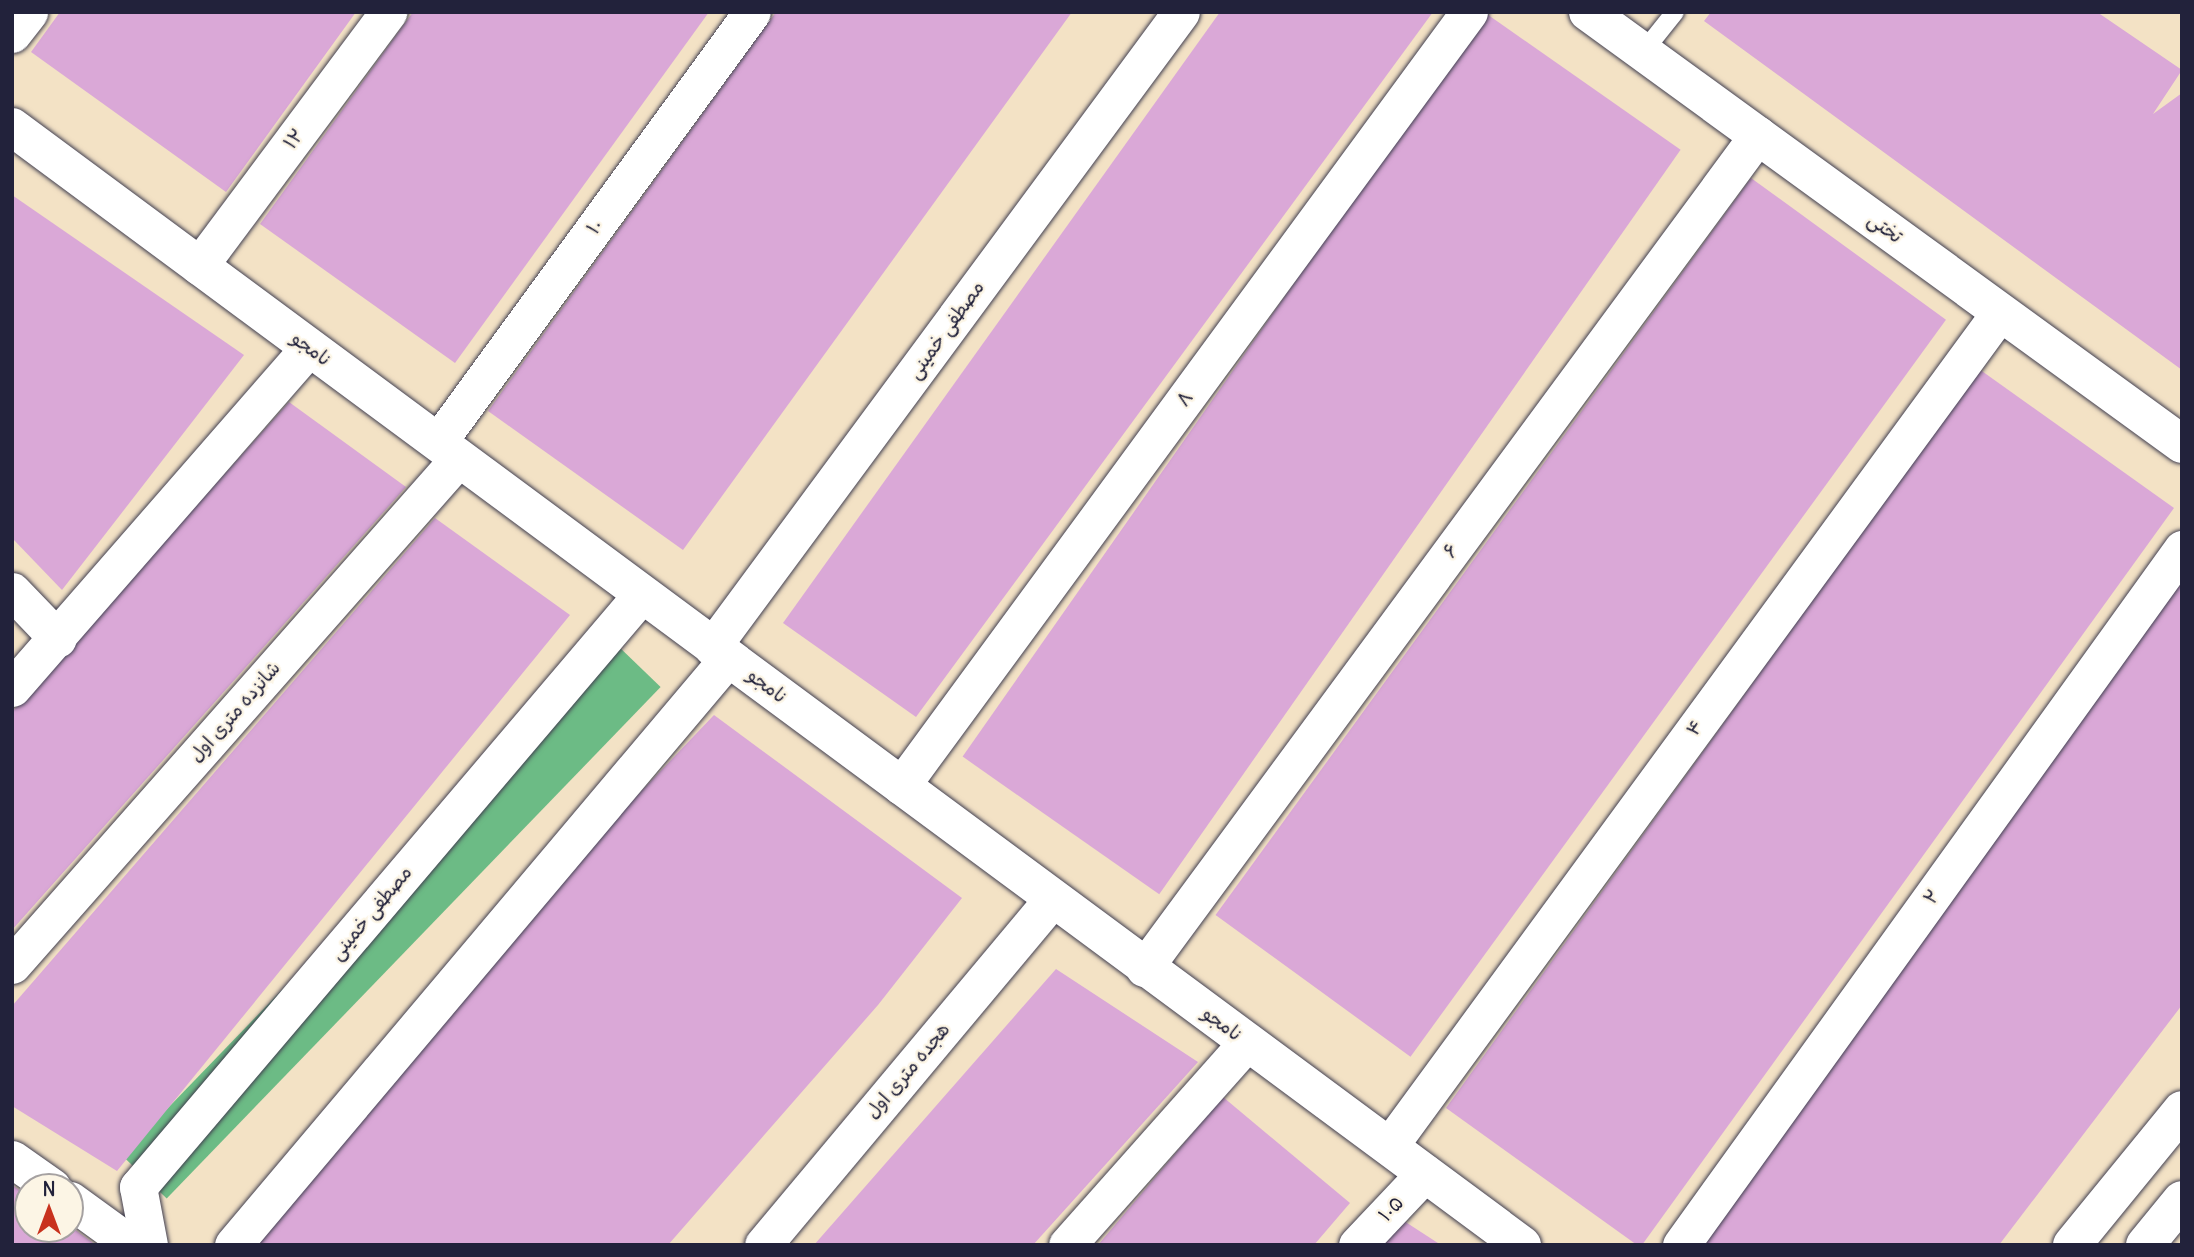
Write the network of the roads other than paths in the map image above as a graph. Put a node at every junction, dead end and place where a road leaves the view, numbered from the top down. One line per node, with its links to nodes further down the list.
1 (29, 12): 8 (street)
2 (388, 12): 12 (street, ۱۲)
3 (751, 12): 16 (street, ۱۰)
4 (1181, 12): 21 (street, مصطفی خمینی)
5 (1469, 12): 23 (street, ۸)
6 (1588, 12): 9 (street, تختی)
7 (1675, 12): 9 (lane)
8 (12, 34)
9 (1643, 52): 11 (street, تختی)
10 (12, 127): 12 (street, نامجو)
11 (1758, 135): 13 (street, تختی); 26 (street, ۶)
12 (199, 266): 14 (street, نامجو)
13 (2000, 312): 15 (street, تختی); 29 (street, ۴)
14 (309, 347): 16 (street, نامجو); 20 (street)
15 (2182, 444)
16 (448, 450): 19 (street, نامجو); 25 (street, شانزده متری اول)
17 (2182, 549): 42 (street, ۲)
18 (12, 591): 20 (street)
19 (642, 594): 21 (street, نامجو); 36 (street, مصطفی خمینی)
20 (58, 639): 22 (street)
21 (720, 652): 23 (street, نامجو); 37 (street, مصطفی خمینی)
22 (12, 688)
23 (901, 786): 24 (street, نامجو)
24 (1053, 898): 26 (street, نامجو); 38 (street, هجده متری اول)
25 (12, 965)
26 (1143, 968): 27 (street, نامجو)
27 (1247, 1042): 29 (street, نامجو); 39 (street)
28 (2182, 1110): 43 (street)
29 (1390, 1145): 32 (street, نامجو)
30 (12, 1159): 31 (street)
31 (32, 1173)
32 (1425, 1173): 40 (street, ۱۰۵); 41 (street, نامجو)
33 (2182, 1200): 44 (street)
34 (84, 1210): 35 (street)
35 (132, 1245)
36 (149, 1245)
37 (233, 1245)
38 (763, 1245)
39 (1067, 1245)
40 (1357, 1245)
41 (1522, 1245)
42 (1681, 1245)
43 (2072, 1245)
44 (2146, 1245)

